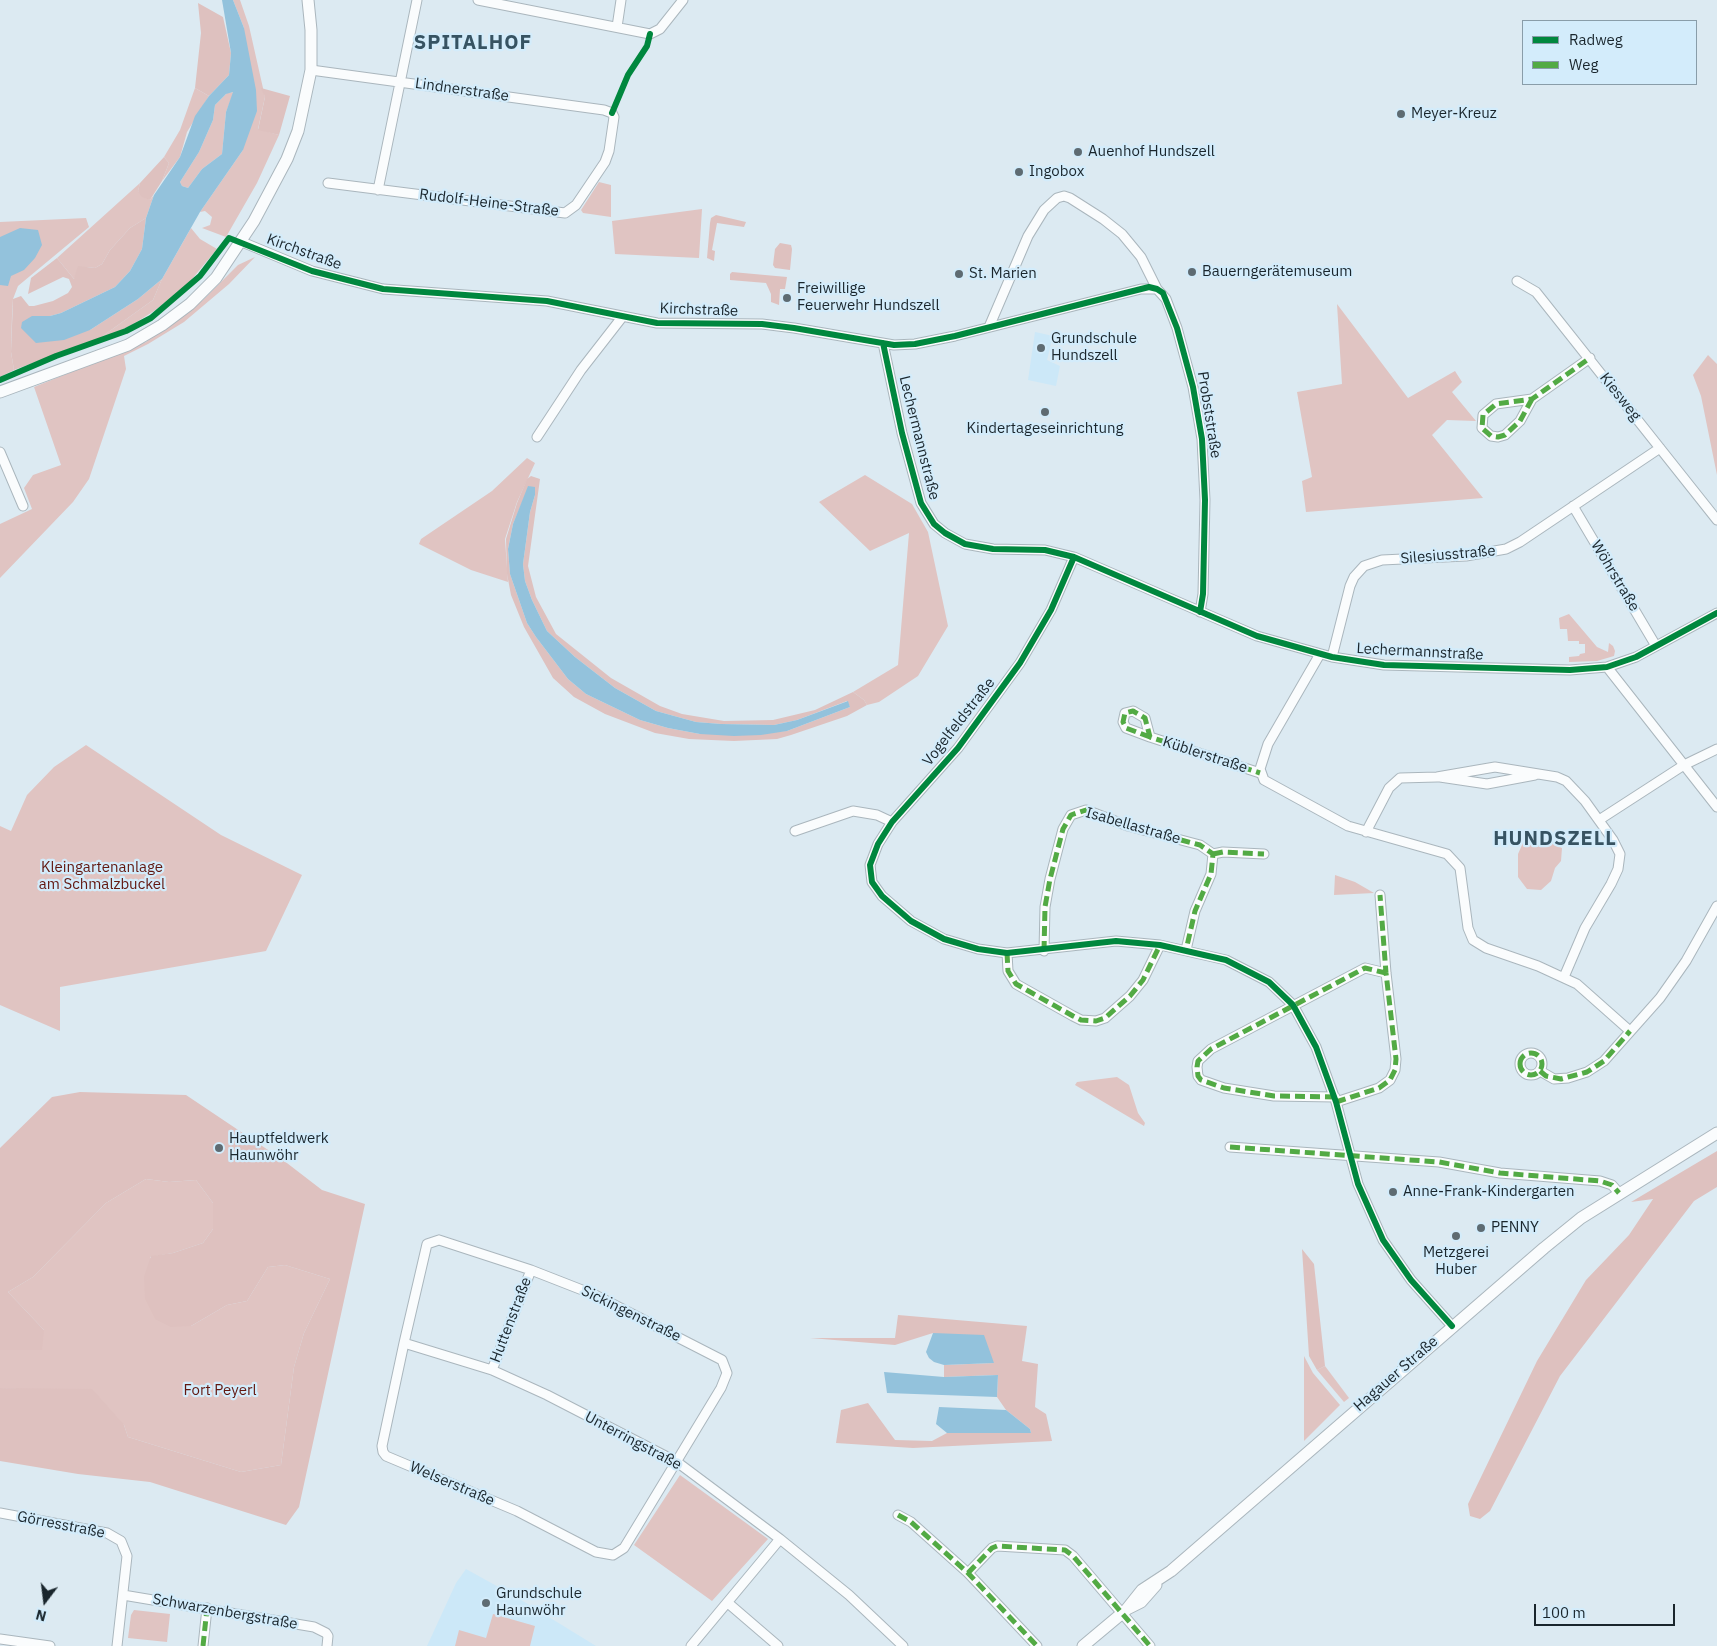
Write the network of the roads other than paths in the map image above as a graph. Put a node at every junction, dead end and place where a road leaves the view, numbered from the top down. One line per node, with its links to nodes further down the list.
1 (308, 0): 8 (street)
2 (417, 0): 9 (street)
3 (478, 0): 6 (street)
4 (621, 0): 7 (street)
5 (683, 0): 7 (street)
6 (517, 4): 7 (street)
7 (617, 27)
8 (310, 70): 9 (street, Lindnerstraße); 13 (street)
9 (401, 81): 10 (street, Lindnerstraße); 12 (street)
10 (612, 113): 12 (street, Rudolf-Heine-Straße)
11 (328, 183): 12 (street, Rudolf-Heine-Straße)
12 (378, 190)
13 (242, 242): 16 (street, Kirchstraße); 20 (street)
14 (1517, 281): 19 (street, Kiesweg)
15 (1157, 289): 17 (street, Kirchstraße); 17 (street, Probststraße); 29 (street, Probststraße)
16 (624, 316): 18 (street, Kirchstraße); 22 (street)
17 (989, 327): 18 (street, Kirchstraße)
18 (883, 343): 28 (street, Lechermannstraße)
19 (1590, 358): 21 (street); 23 (street, Kiesweg)
20 (0, 392)
21 (1532, 399): 21 (street)
22 (537, 437)
23 (1660, 448): 26 (street, Silesiusstraße); 27 (street, Kiesweg)
24 (0, 452): 25 (street)
25 (24, 506)
26 (1573, 506): 31 (street, Wöhrstraße); 33 (street, Silesiusstraße)
27 (1717, 520)
28 (1074, 557): 29 (street, Lechermannstraße); 43 (street, Vogelfeldstraße)
29 (1200, 612): 32 (street, Lechermannstraße)
30 (1717, 613): 31 (street, Lechermannstraße)
31 (1656, 646): 34 (street, Lechermannstraße)
32 (1320, 654): 33 (street, Lechermannstraße); 38 (street)
33 (1332, 657): 34 (street, Lechermannstraße)
34 (1607, 667): 37 (street)
35 (1150, 737): 38 (street, Küblerstraße)
36 (1717, 749): 37 (street)
37 (1684, 765): 41 (street); 42 (street)
38 (1260, 773): 45 (street)
39 (1536, 775): 40 (street); 40 (street); 42 (street)
40 (1437, 777): 45 (street)
41 (1717, 807)
42 (1599, 820): 55 (street)
43 (892, 822): 44 (street); 53 (street, Vogelfeldstraße)
44 (795, 831)
45 (1366, 832): 55 (street)
46 (1212, 854): 47 (street); 51 (street, Isabellastraße); 52 (street)
47 (1264, 854)
48 (1380, 895): 54 (street)
49 (1717, 906): 57 (street)
50 (1160, 945): 51 (street); 52 (street); 53 (street)
51 (1044, 950): 53 (street)
52 (1186, 950): 56 (street)
53 (1008, 953)
54 (1386, 973): 56 (street); 59 (street)
55 (1564, 977): 57 (street)
56 (1293, 1005): 59 (street); 59 (street)
57 (1630, 1031): 58 (street)
58 (1540, 1071)
59 (1336, 1100): 62 (street)
60 (1717, 1133): 63 (street, Hagauer Straße)
61 (1230, 1147): 62 (street)
62 (1351, 1156): 63 (street); 66 (street)
63 (1620, 1193): 66 (street, Hagauer Straße)
64 (427, 1244): 65 (street, Sickingenstraße); 67 (street, Welserstraße)
65 (531, 1270): 68 (street, Huttenstraße); 69 (street, Sickingenstraße)
66 (1452, 1326): 77 (street, Hagauer Straße)
67 (404, 1342): 68 (street, Unterringstraße); 69 (street, Welserstraße)
68 (492, 1370): 69 (street, Unterringstraße)
69 (677, 1462): 72 (street, Unterringstraße)
70 (0, 1513): 74 (street, Görresstraße)
71 (898, 1515): 73 (street)
72 (780, 1539): 75 (street); 85 (street, Unterringstraße)
73 (968, 1573): 77 (street); 86 (street)
74 (123, 1595): 76 (street, Schwarzenbergstraße); 80 (street)
75 (728, 1603): 83 (street); 84 (street)
76 (208, 1608): 81 (street); 82 (street, Schwarzenbergstraße)
77 (1124, 1611): 87 (street, Hagauer Straße); 88 (street)
78 (0, 1639): 79 (street)
79 (50, 1646)
80 (117, 1646)
81 (203, 1646)
82 (327, 1646)
83 (692, 1646)
84 (778, 1646)
85 (903, 1646)
86 (1037, 1646)
87 (1083, 1646)
88 (1150, 1646)

